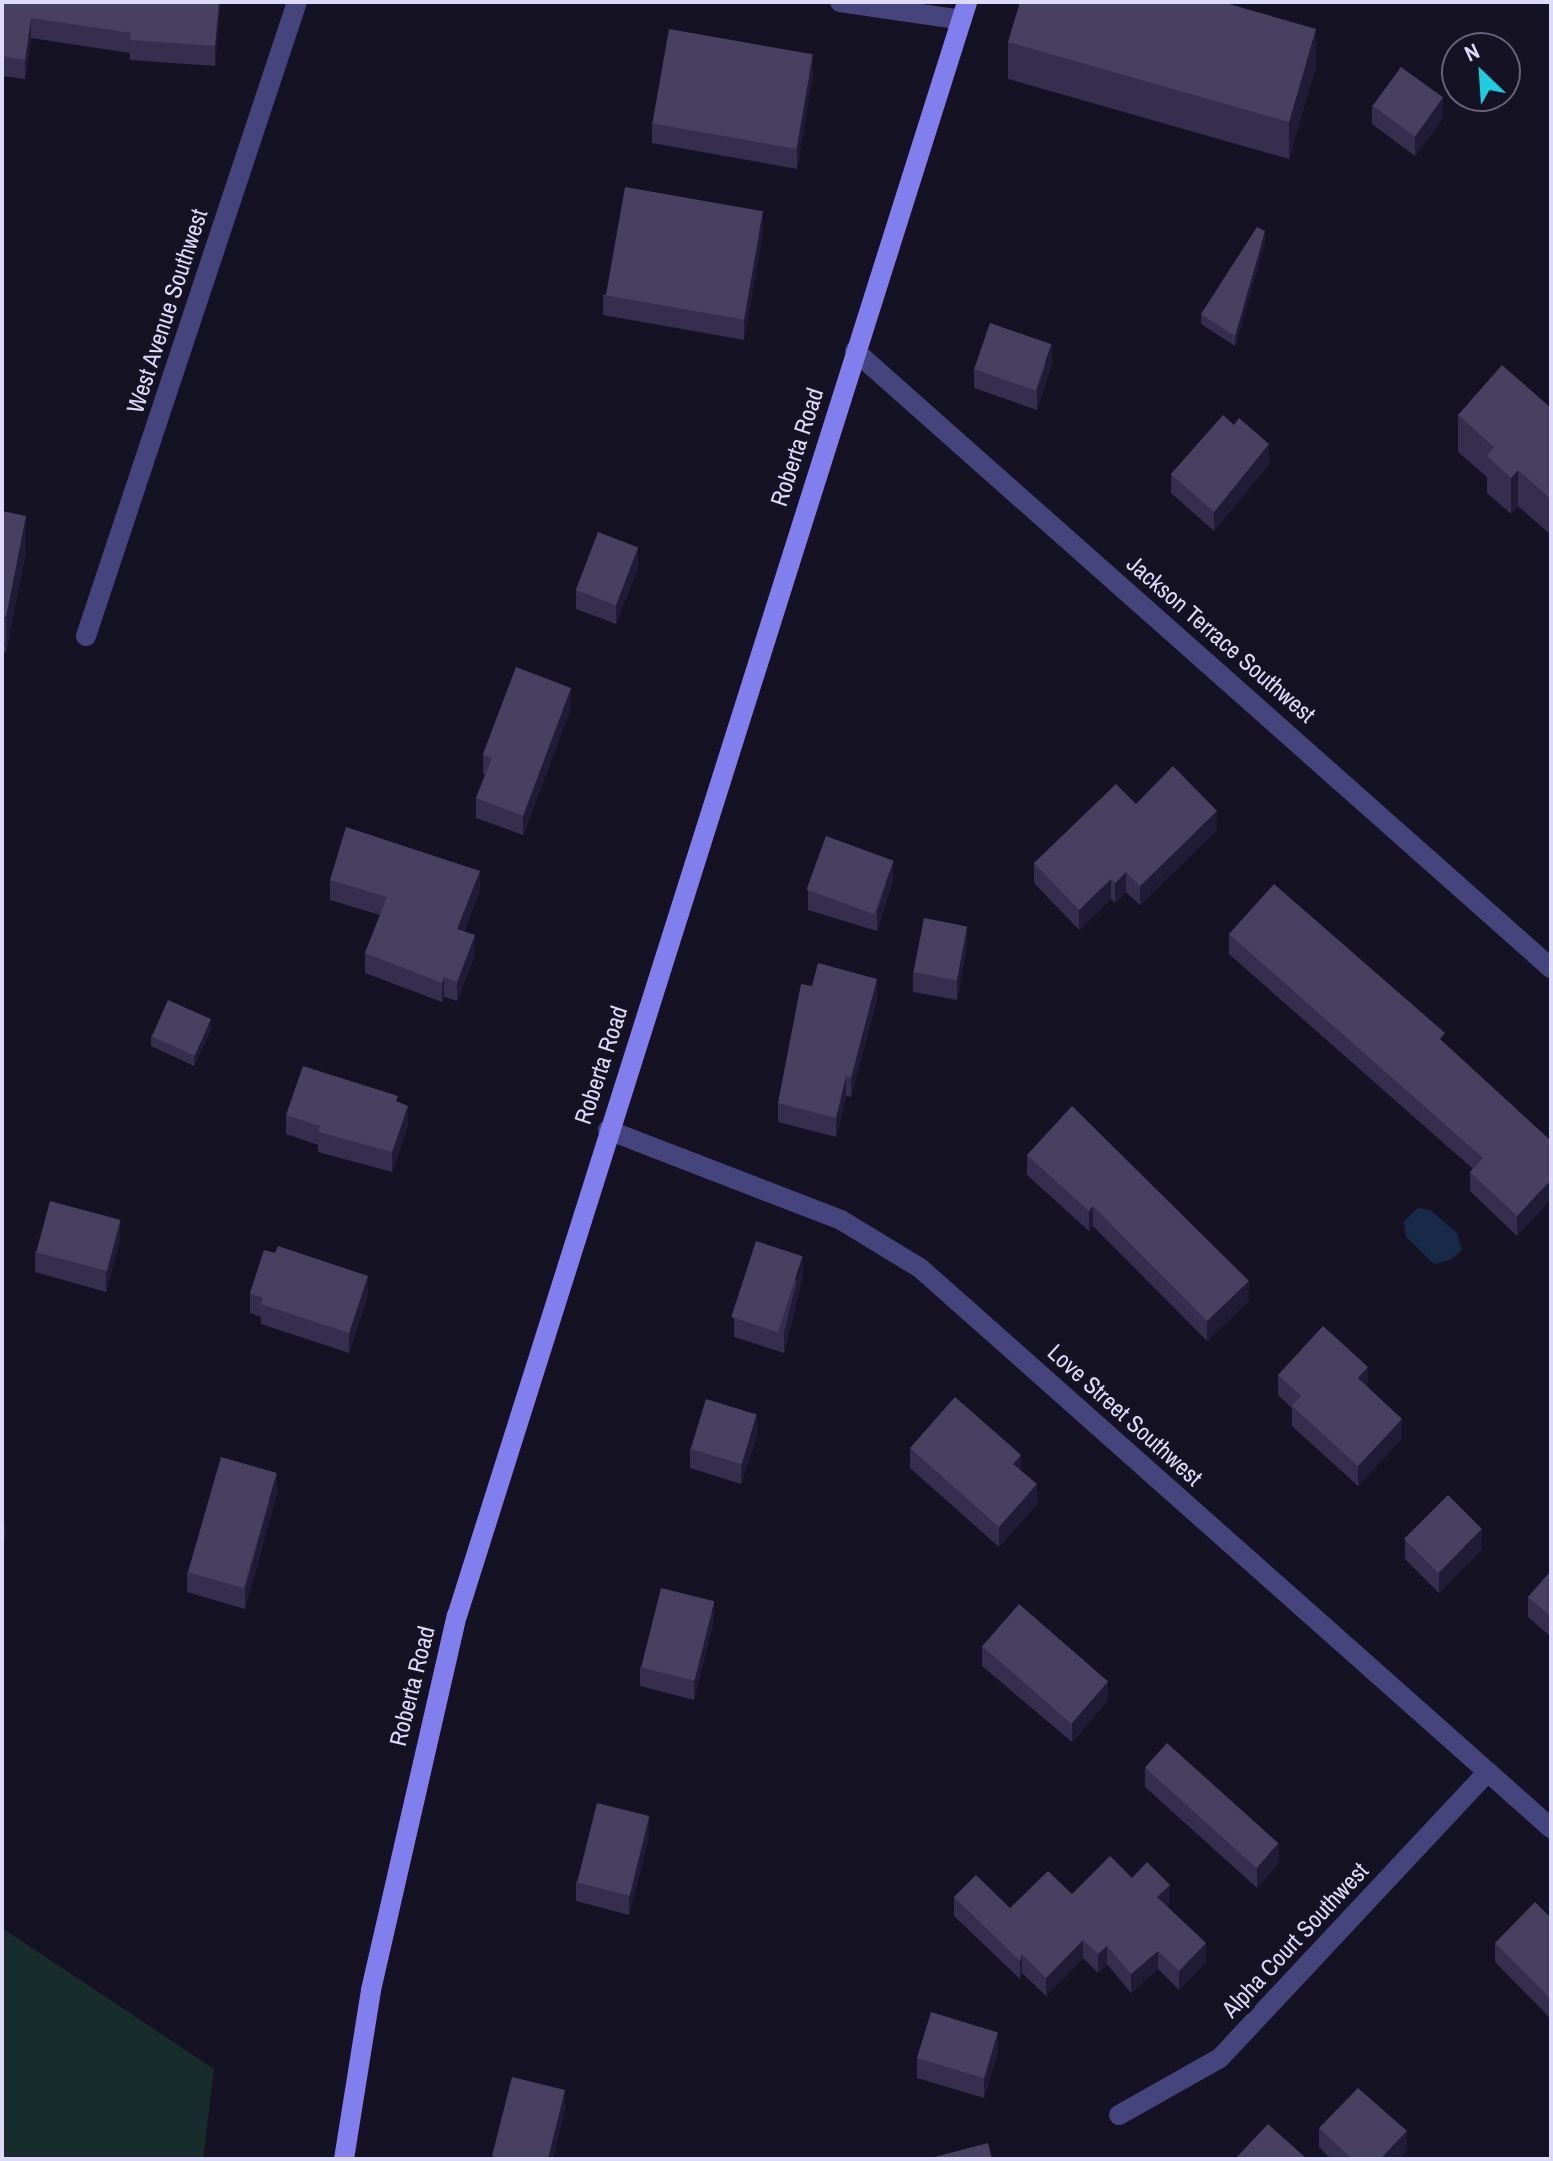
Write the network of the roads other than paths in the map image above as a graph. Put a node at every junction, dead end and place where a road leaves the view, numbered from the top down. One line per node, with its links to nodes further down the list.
1 (297, 2): 5 (street, West Avenue Southwest)
2 (840, 2): 3 (street)
3 (964, 11): 4 (street, Roberta Road)
4 (855, 351): 6 (street, Jackson Terrace Southwest); 7 (street, Roberta Road)
5 (86, 636)
6 (1551, 968)
7 (608, 1130): 8 (street, Love Street Southwest); 11 (street, Roberta Road)
8 (1488, 1772): 9 (street, Love Street Southwest); 10 (street, Alpha Court Southwest)
9 (1551, 1828)
10 (1119, 2115)
11 (344, 2159)

